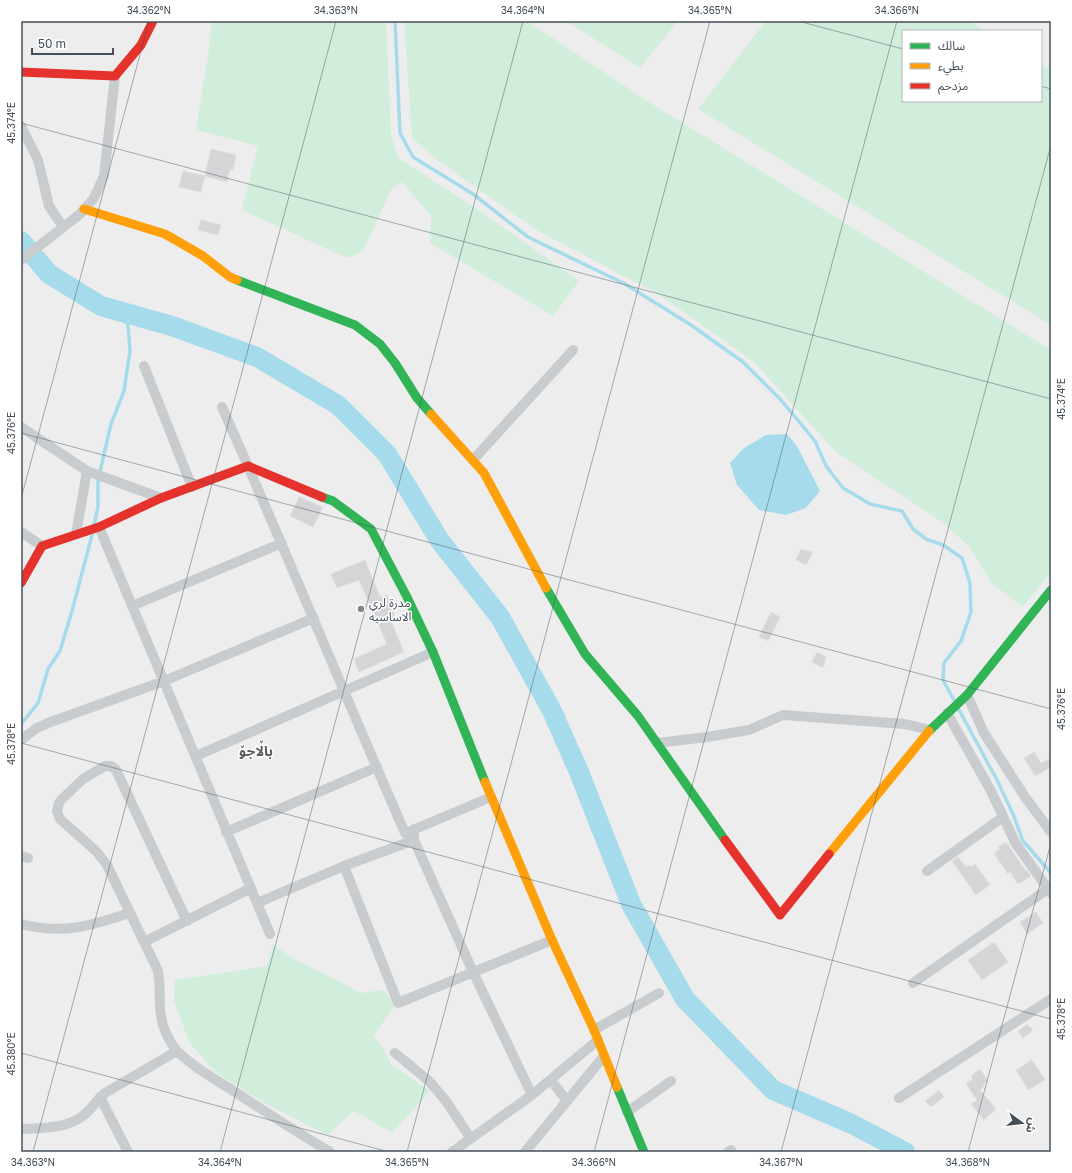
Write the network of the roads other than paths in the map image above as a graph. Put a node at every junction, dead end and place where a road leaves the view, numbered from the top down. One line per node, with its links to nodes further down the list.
1 (153, 21): 3 (street)
2 (21, 72): 3 (street)
3 (115, 76): 5 (street)
4 (21, 126): 6 (street)
5 (84, 209): 6 (street); 12 (street)
6 (63, 226): 7 (street)
7 (21, 260)
8 (573, 350): 12 (street)
9 (144, 366): 15 (street)
10 (222, 407): 13 (street)
11 (21, 427): 14 (street)
12 (473, 460): 33 (street)
13 (248, 466): 15 (street); 20 (street); 26 (street)
14 (87, 471): 16 (street); 19 (street)
15 (192, 487): 16 (street)
16 (161, 498): 17 (street)
17 (99, 527): 19 (street); 24 (street)
18 (21, 532): 21 (street)
19 (76, 534): 21 (street)
20 (282, 543): 24 (street); 25 (street)
21 (42, 546): 22 (street)
22 (21, 583)
23 (1051, 590): 29 (street)
24 (132, 606): 27 (street)
25 (314, 618): 27 (street); 28 (street)
26 (433, 652): 28 (street); 36 (street)
27 (164, 681): 32 (street); 34 (street)
28 (344, 691): 34 (street); 35 (street)
29 (964, 697): 30 (street); 40 (street)
30 (950, 711): 31 (street); 37 (street)
31 (930, 730): 33 (street); 33 (street)
32 (21, 740)
33 (658, 743)
34 (196, 756): 39 (street)
35 (377, 767): 38 (street); 39 (street)
36 (491, 796): 38 (street); 51 (street)
37 (1003, 817): 43 (street); 45 (street)
38 (410, 831): 41 (street)
39 (226, 832): 44 (street)
40 (1051, 832)
41 (414, 840): 42 (street); 53 (street)
42 (344, 866): 46 (street); 53 (street)
43 (928, 871)
44 (251, 888): 46 (street); 48 (street)
45 (1050, 891): 54 (street)
46 (257, 903): 50 (street)
47 (130, 913): 48 (street); 49 (street); 52 (street)
48 (187, 921): 52 (street)
49 (21, 924)
50 (270, 934)
51 (552, 940): 53 (street); 57 (street)
52 (144, 942): 59 (street)
53 (474, 972): 64 (street)
54 (913, 983)
55 (659, 993): 57 (street)
56 (1051, 999): 66 (street)
57 (594, 1030): 58 (street)
58 (598, 1040): 61 (street); 62 (street)
59 (177, 1051): 65 (street); 73 (street)
60 (395, 1053): 70 (street)
61 (604, 1056): 67 (street); 68 (street)
62 (550, 1080): 64 (street); 67 (street)
63 (671, 1081): 68 (street)
64 (532, 1095): 70 (street)
65 (100, 1097): 69 (street); 72 (street)
66 (899, 1098)
67 (567, 1101): 75 (street)
68 (628, 1112): 71 (street)
69 (21, 1130)
70 (471, 1139): 74 (street)
71 (642, 1151)
72 (128, 1152)
73 (330, 1152)
74 (452, 1152)
75 (525, 1152)

